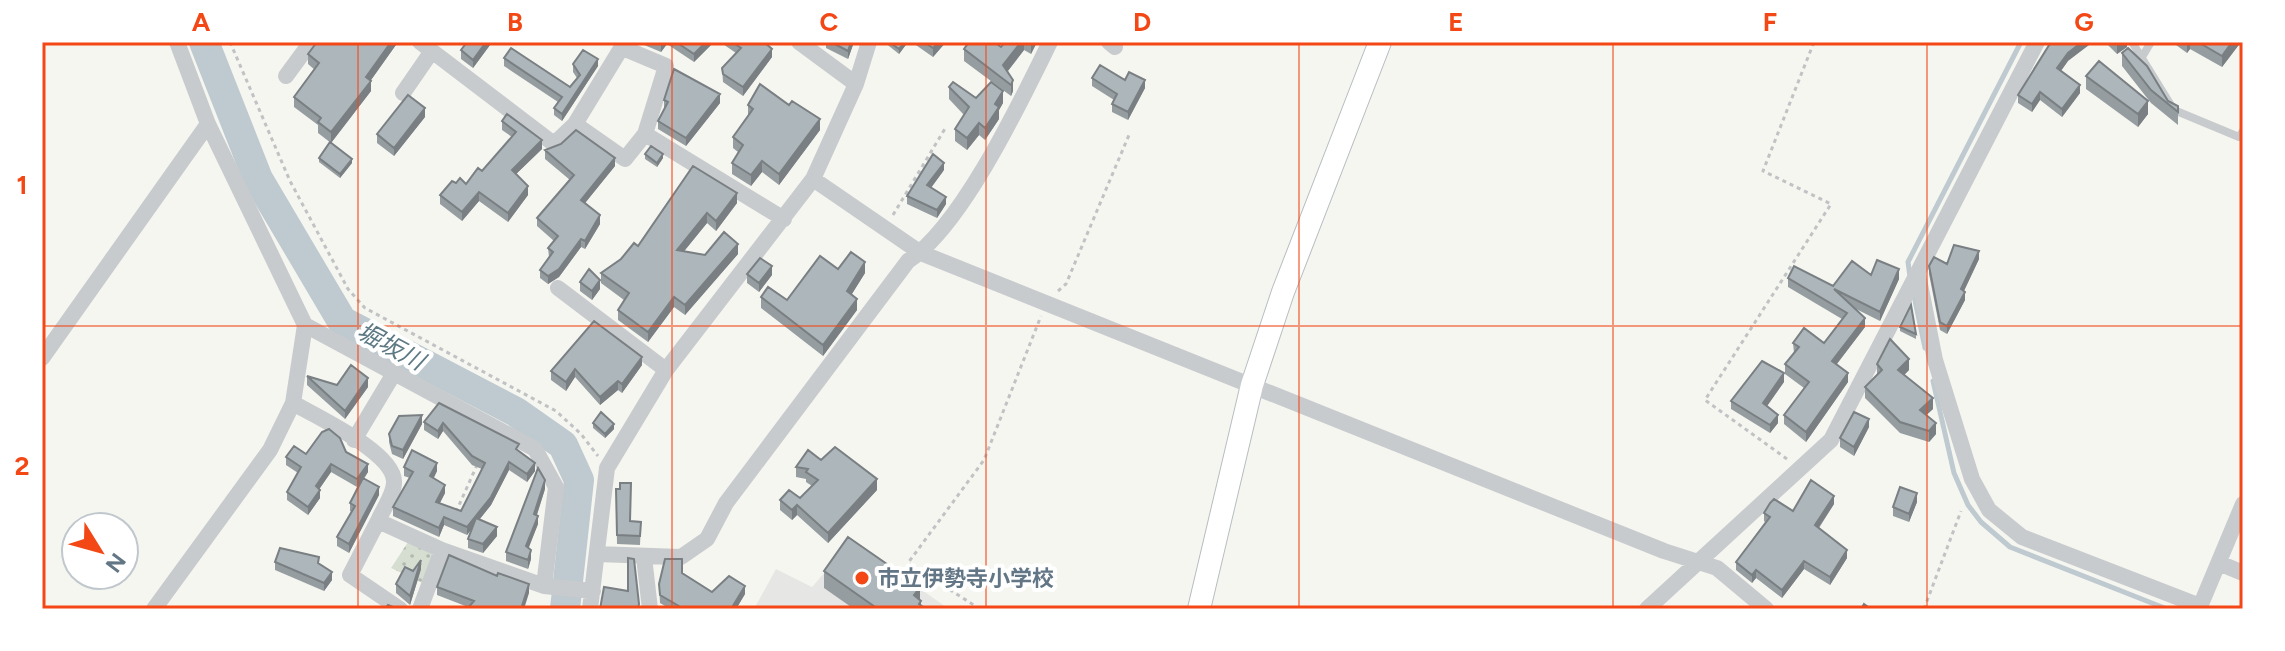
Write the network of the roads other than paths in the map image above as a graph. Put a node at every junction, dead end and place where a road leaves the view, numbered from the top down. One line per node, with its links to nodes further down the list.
1 (177, 42): 16 (street)
2 (311, 42): 13 (street)
3 (799, 42): 14 (street)
4 (869, 42): 14 (street)
5 (1050, 42): 22 (street)
6 (1380, 42): 29 (street)
7 (2037, 42): 23 (street)
8 (2132, 42): 12 (lane)
9 (2151, 42): 12 (lane)
10 (624, 45): 17 (street); 19 (street)
11 (426, 46): 15 (street); 17 (street)
12 (2142, 57): 18 (lane)
13 (286, 76)
14 (856, 84): 20 (street)
15 (403, 93)
16 (208, 124): 25 (street); 26 (street)
17 (575, 124): 19 (street)
18 (2243, 131)
19 (645, 134): 21 (street)
20 (813, 179): 21 (street); 22 (street)
21 (784, 219): 27 (street)
22 (921, 253): 29 (street); 36 (street)
23 (1913, 282): 37 (street); 42 (street)
24 (558, 288): 27 (street)
25 (305, 325): 28 (street); 30 (street)
26 (42, 358)
27 (666, 370): 35 (street)
28 (393, 375): 31 (street); 40 (street)
29 (1252, 385): 37 (street); 48 (street)
30 (293, 403): 31 (street); 43 (street)
31 (354, 440): 33 (street)
32 (2243, 504): 38 (street)
33 (378, 521): 34 (street); 44 (street)
34 (442, 550): 40 (street); 45 (street)
35 (597, 554): 36 (street); 41 (street)
36 (644, 557): 47 (street)
37 (1700, 560): 49 (street); 50 (street)
38 (2219, 563): 39 (street); 42 (street)
39 (2243, 573)
40 (547, 586): 41 (street)
41 (588, 590): 46 (street)
42 (2200, 607)
43 (154, 609)
44 (400, 609)
45 (420, 609)
46 (590, 609)
47 (650, 609)
48 (1199, 609)
49 (1647, 609)
50 (1766, 609)

